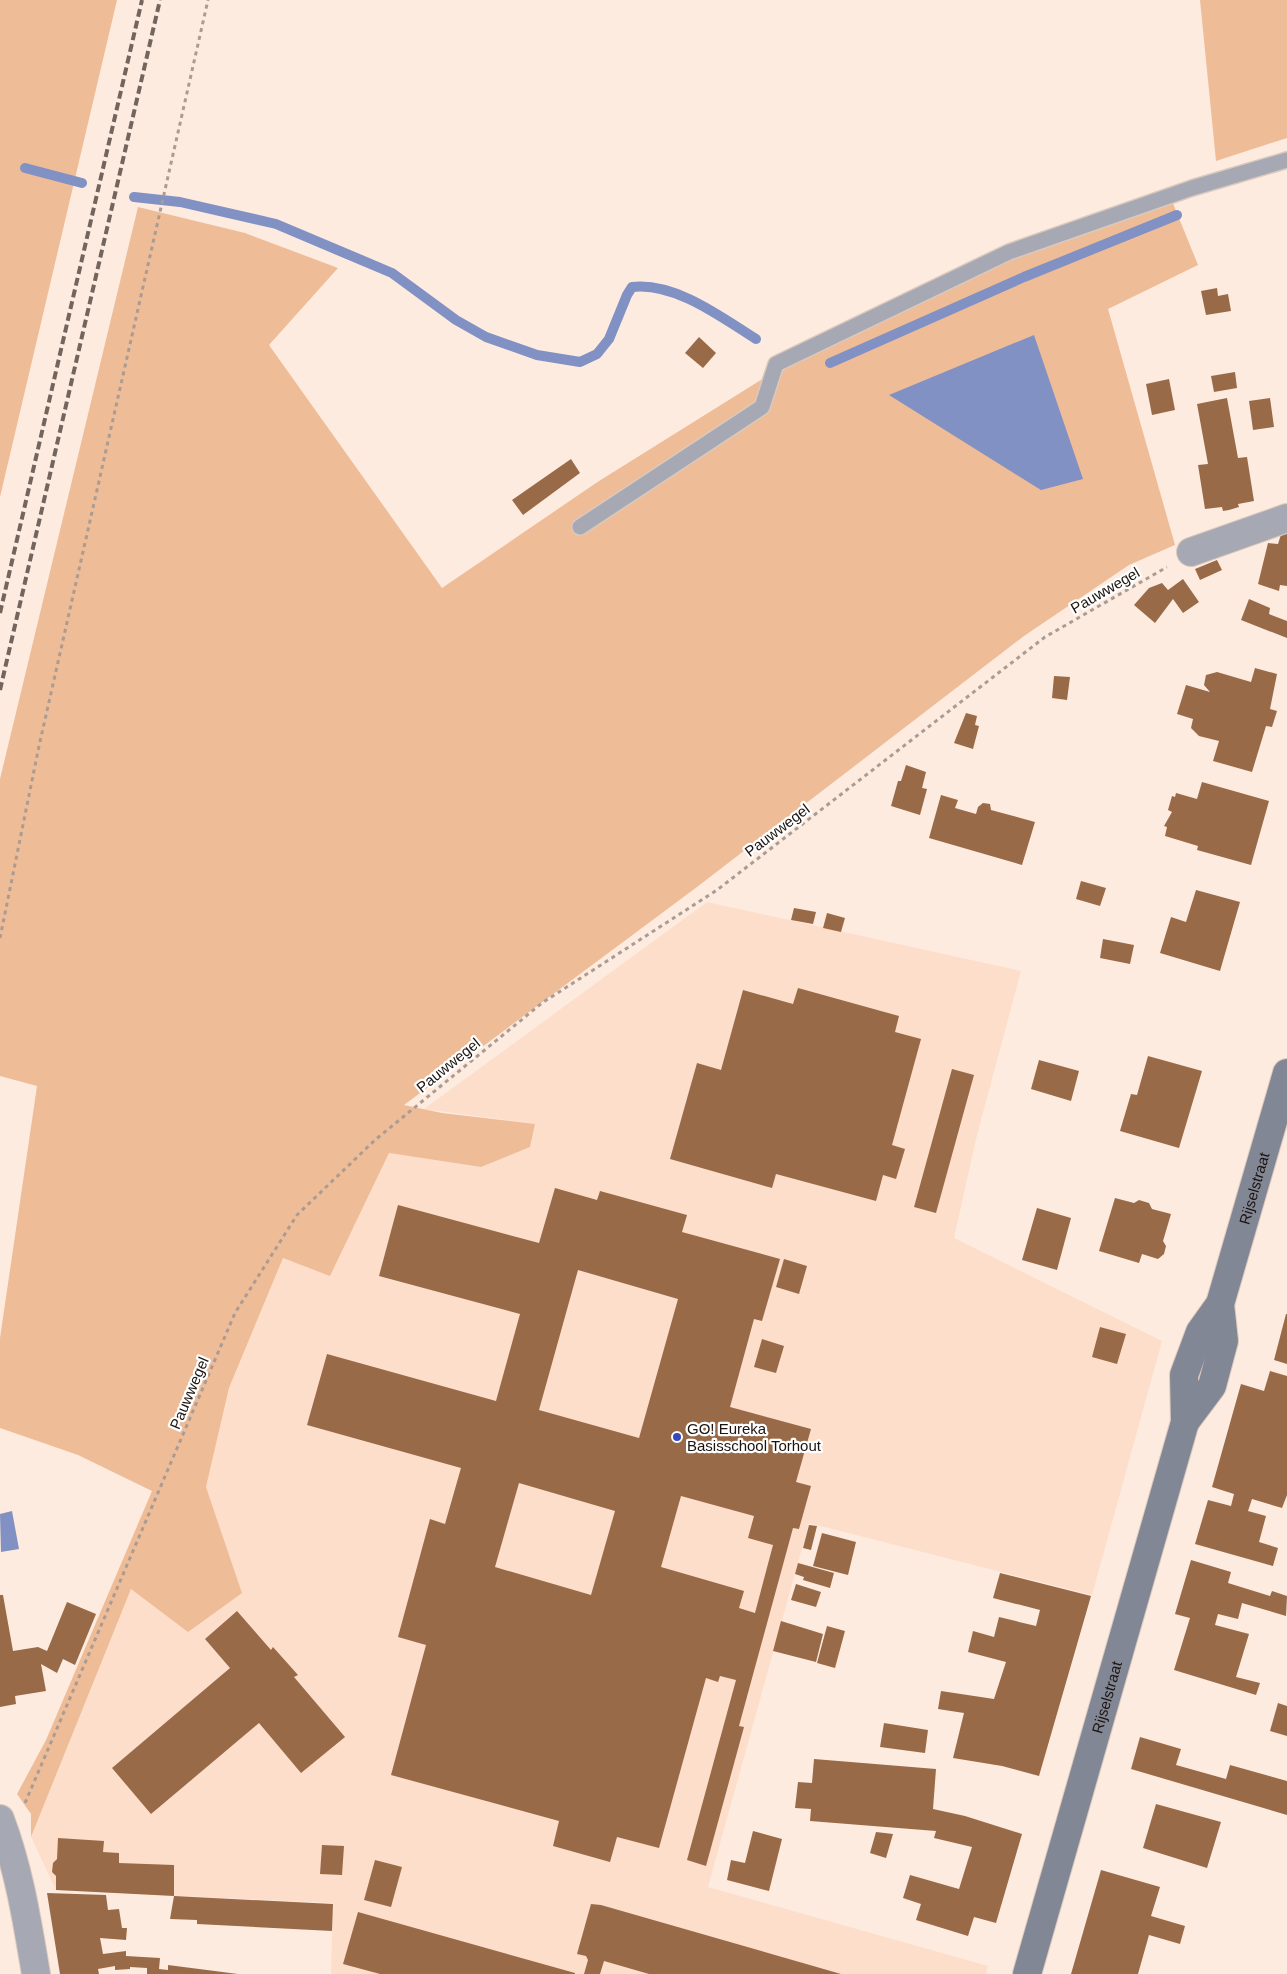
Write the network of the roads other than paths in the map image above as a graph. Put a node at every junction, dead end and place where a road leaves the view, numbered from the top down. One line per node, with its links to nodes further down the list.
1 (1287, 160): 3 (lane)
2 (1287, 518): 4 (street)
3 (580, 527)
4 (1191, 552)
5 (1287, 1073): 8 (street, Rijselstraat)
6 (4, 1830): 7 (street)
7 (36, 1974)
8 (1027, 1974)

